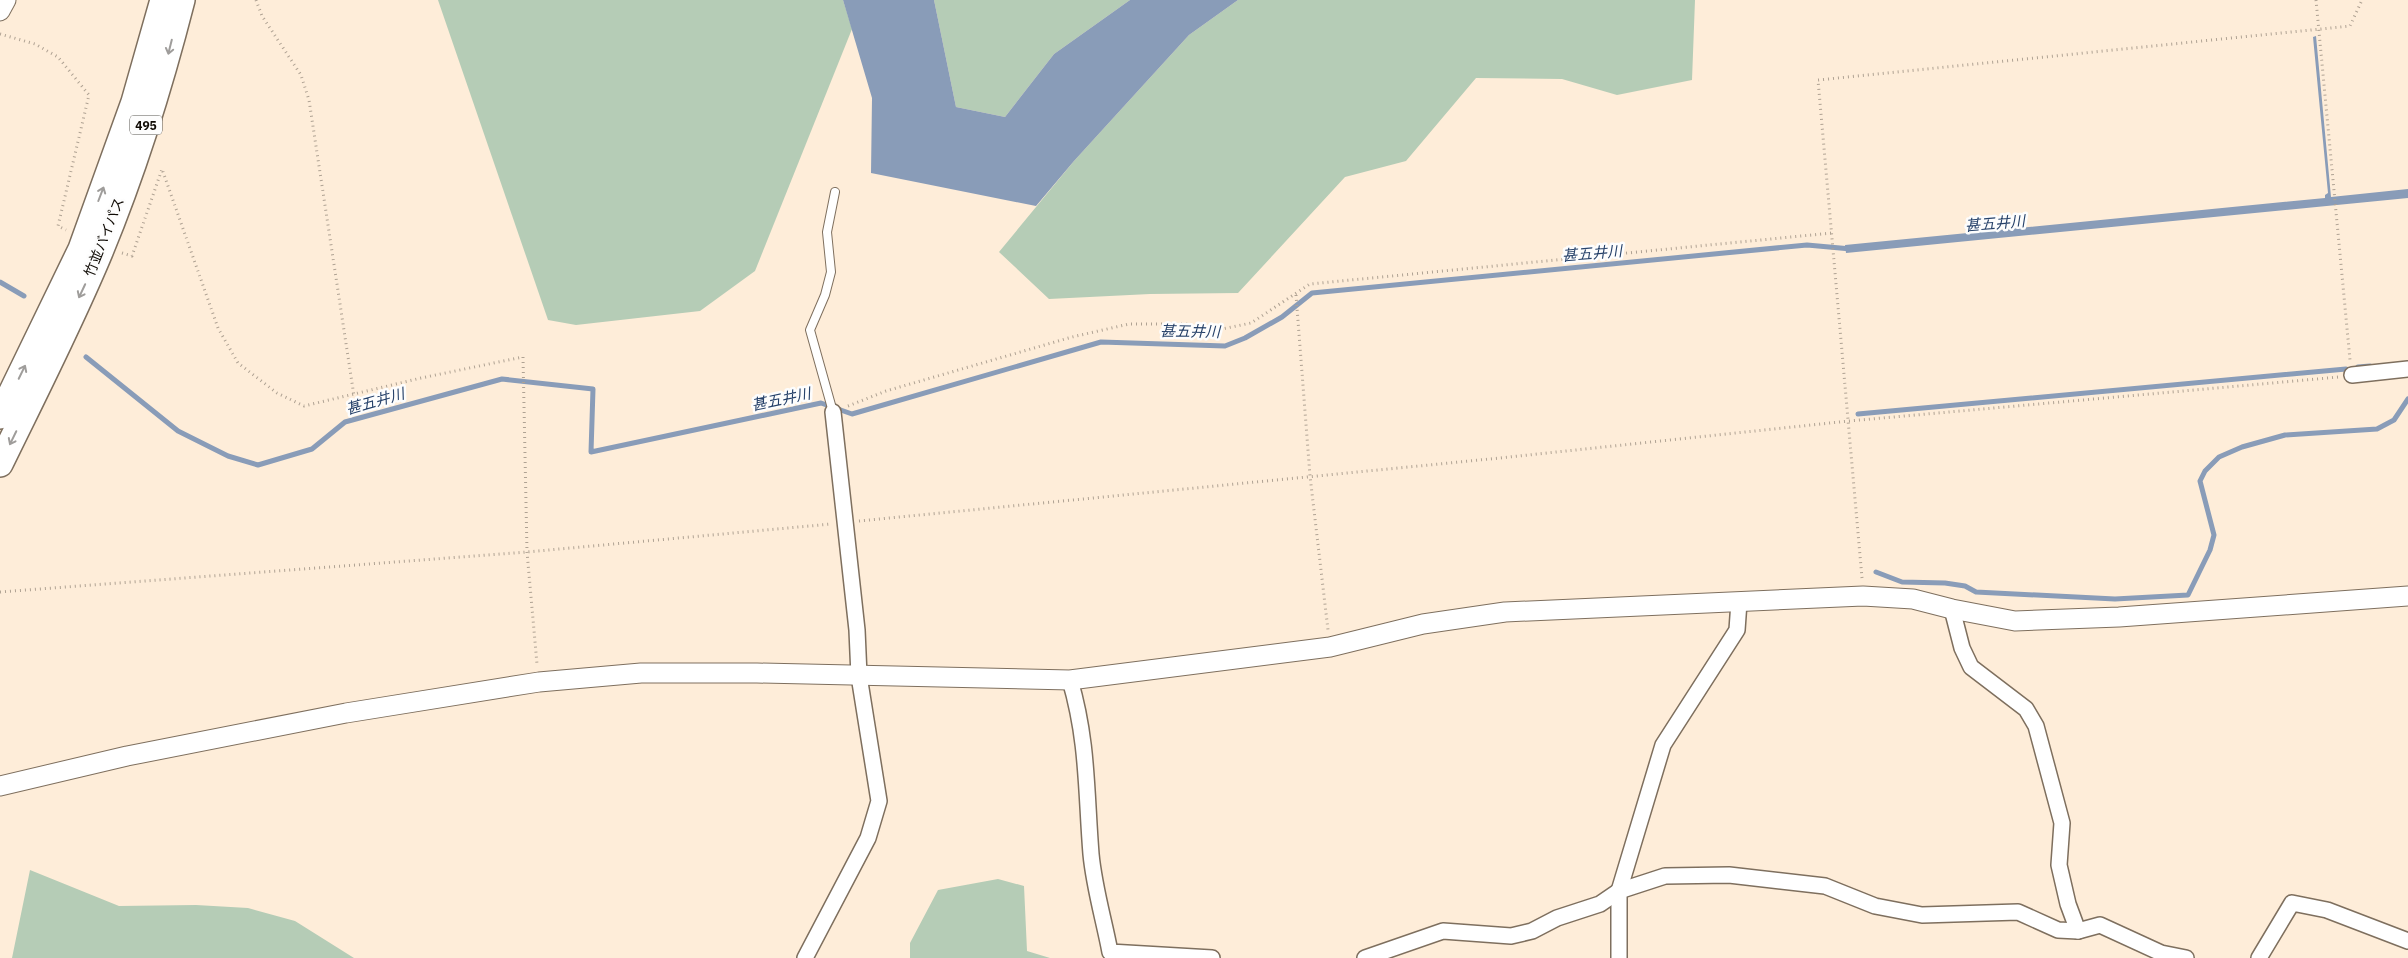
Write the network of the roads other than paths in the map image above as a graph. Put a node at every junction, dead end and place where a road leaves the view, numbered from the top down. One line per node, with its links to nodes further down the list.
1 (6, 0): 4 (street)
2 (162, 0): 6 (highway, 竹並バイパス / 495, one-way to 2)
3 (182, 0): 6 (highway, 竹並バイパス / 495, one-way to 6)
4 (0, 10)
5 (835, 192): 9 (lane)
6 (93, 243): 10 (highway, 竹並バイパス / 495, one-way to 6); 11 (highway, 竹並バイパス / 495, one-way to 11)
7 (2408, 369): 8 (street)
8 (2352, 375)
9 (833, 412): 15 (street)
10 (0, 416)
11 (0, 464)
12 (2408, 596): 14 (street)
13 (1738, 602): 14 (street); 16 (street); 18 (street)
14 (1952, 609): 19 (street)
15 (859, 676): 16 (street); 17 (street); 21 (street)
16 (1070, 680): 22 (street)
17 (0, 786)
18 (1619, 891): 19 (street); 23 (street); 24 (street)
19 (2078, 931): 25 (street)
20 (2408, 941): 26 (street)
21 (805, 958)
22 (1212, 958)
23 (1365, 958)
24 (1619, 958)
25 (2186, 958)
26 (2258, 958)

